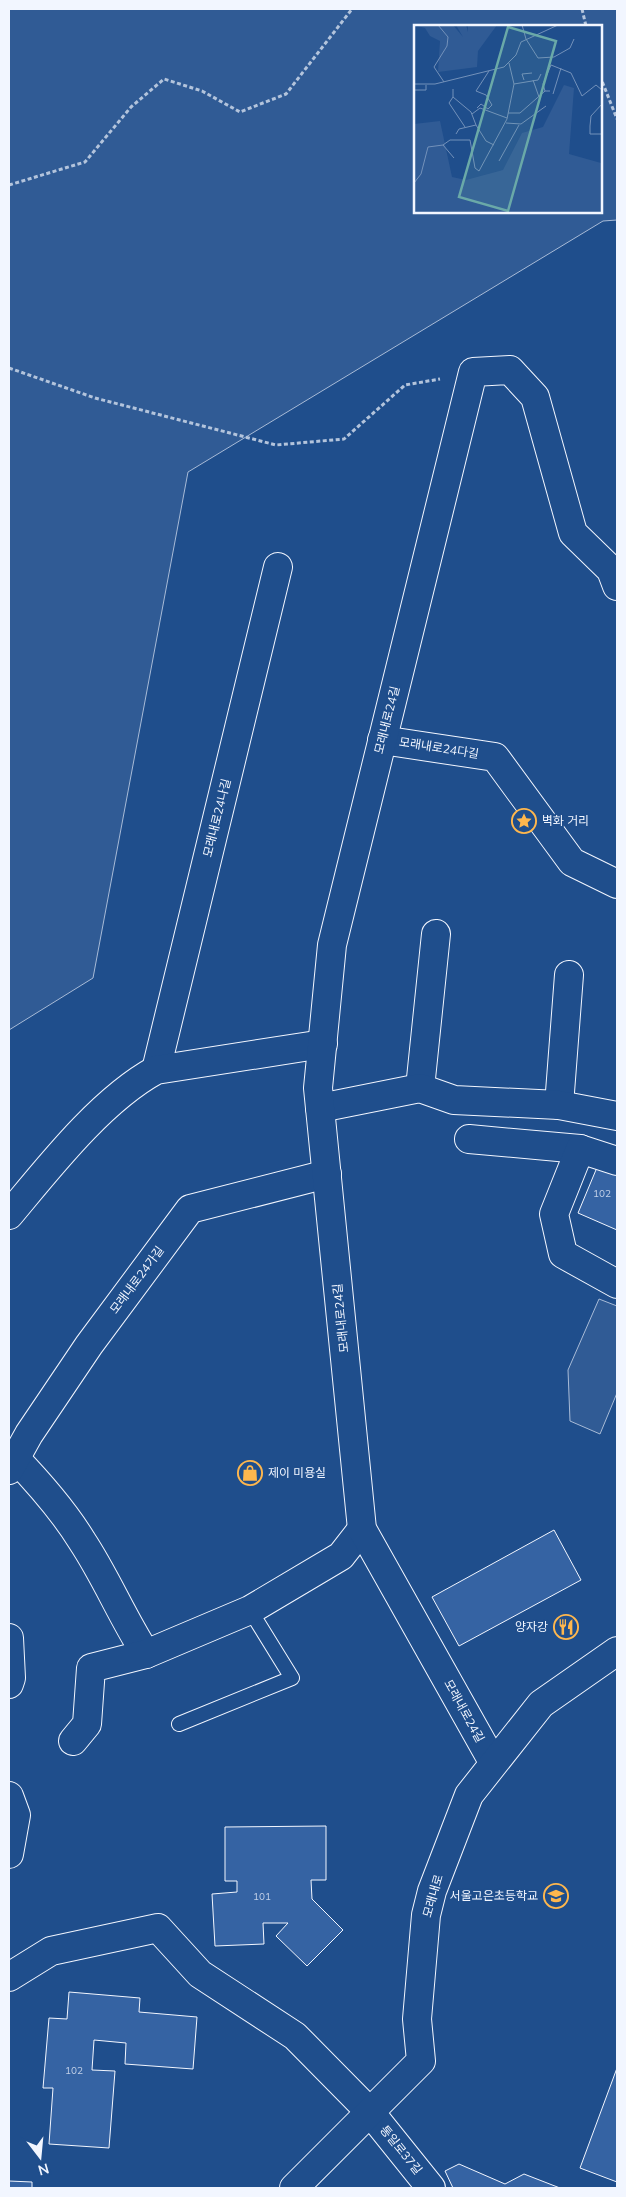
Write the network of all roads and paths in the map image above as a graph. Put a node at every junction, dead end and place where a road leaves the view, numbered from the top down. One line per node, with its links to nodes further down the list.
1 (352, 9): 6 (path)
2 (582, 9): 3 (path)
3 (586, 25)
4 (601, 79): 5 (path)
5 (617, 119)
6 (9, 185)
7 (9, 368): 8 (path)
8 (473, 372): 10 (street); 11 (street, 모래내로24길)
9 (278, 567): 16 (street, 모래내로24나길)
10 (617, 586)
11 (382, 740): 12 (street, 모래내로24다길); 15 (street, 모래내로24길)
12 (617, 884)
13 (436, 934): 17 (street)
14 (568, 975): 18 (street)
15 (323, 1044): 16 (street); 19 (street, 모래내로24길)
16 (156, 1070): 25 (street)
17 (420, 1088): 18 (street); 19 (street)
18 (559, 1104): 20 (street)
19 (320, 1108): 24 (street, 모래내로24길)
20 (617, 1116)
21 (470, 1139): 22 (street)
22 (580, 1149): 23 (street); 26 (street)
23 (617, 1161)
24 (327, 1174): 27 (street, 모래내로24가길); 28 (street, 모래내로24길)
25 (9, 1216)
26 (617, 1284)
27 (12, 1464): 32 (street)
28 (362, 1529): 29 (street); 36 (street, 모래내로24길)
29 (250, 1610): 32 (street); 34 (lane)
30 (9, 1638): 33 (street)
31 (617, 1651): 36 (street, 모래내로)
32 (146, 1654): 35 (street)
33 (9, 1684)
34 (179, 1724)
35 (73, 1741)
36 (493, 1762): 40 (street, 모래내로)
37 (9, 1796): 38 (street)
38 (9, 1854)
39 (9, 1977): 40 (street, 통일로37길)
40 (370, 2112): 41 (street, 모래내로); 42 (street, 통일로37길)
41 (294, 2188)
42 (431, 2188)

